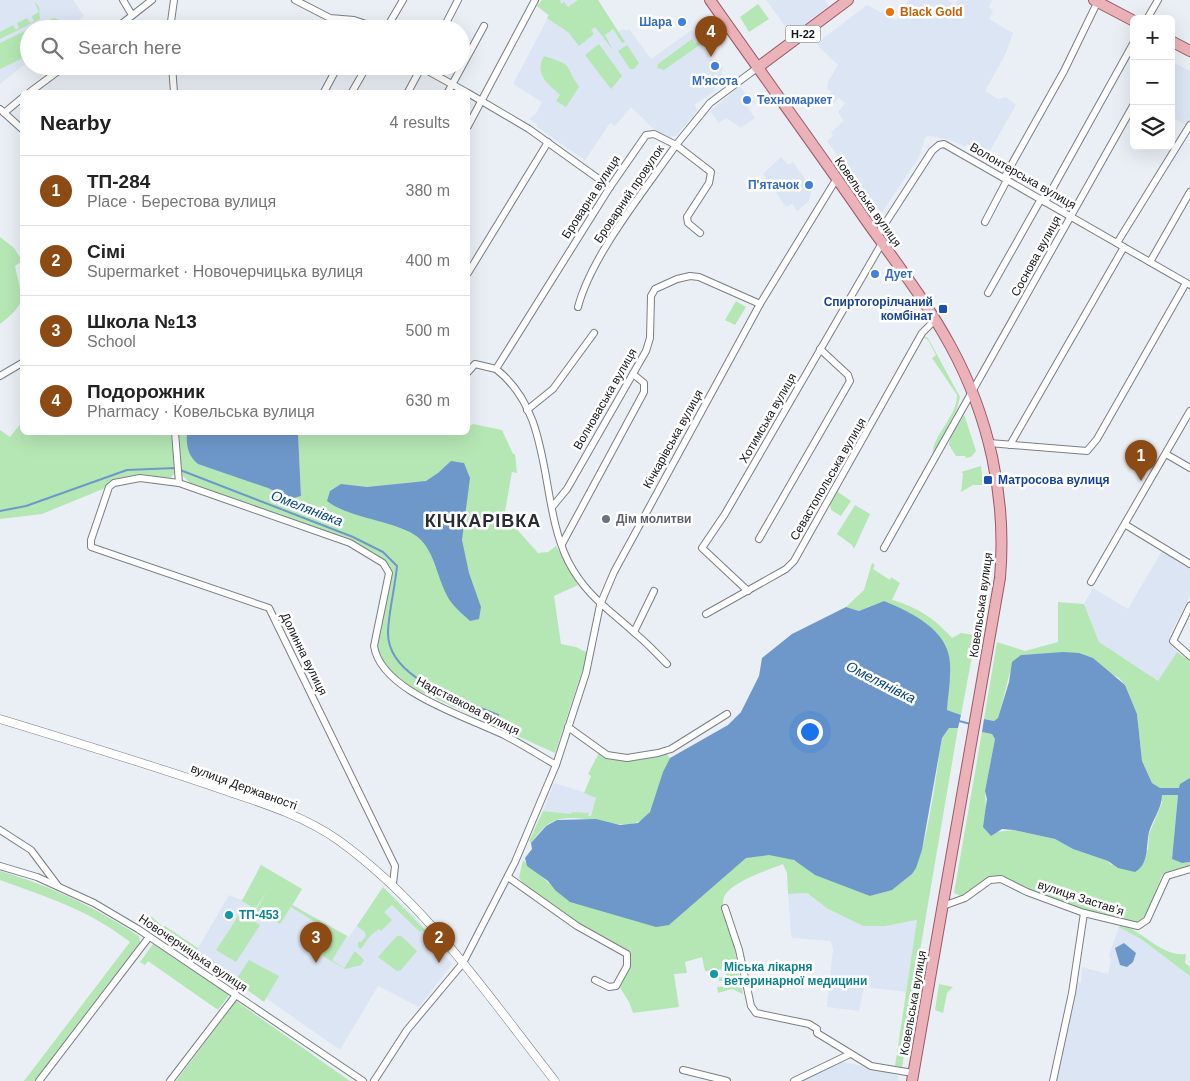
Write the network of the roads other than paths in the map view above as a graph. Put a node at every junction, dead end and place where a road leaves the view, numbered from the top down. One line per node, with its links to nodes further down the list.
1 (123, 0): 12 (street)
2 (152, 0): 12 (street)
3 (174, 0): 16 (street)
4 (295, 0): 17 (street)
5 (402, 0): 18 (street)
6 (458, 0): 19 (street)
7 (535, 0): 43 (street)
8 (710, 0): 25 (main road, Ковельська вулиця)
9 (848, 0): 25 (main road, Н-22)
10 (1158, 0): 13 (street)
11 (1097, 1): 14 (main road); 52 (street)
12 (132, 15): 15 (street)
13 (1149, 15)
14 (1130, 19)
15 (126, 20)
16 (171, 20)
17 (338, 20)
18 (391, 20)
19 (448, 20)
20 (484, 26): 23 (street)
21 (1175, 43): 24 (main road)
22 (1130, 49): 55 (street)
23 (470, 51)
24 (1190, 51)
25 (757, 68): 50 (street); 51 (main road, Ковельська вулиця)
26 (53, 75): 34 (street)
27 (173, 75): 35 (street)
28 (333, 75): 36 (street)
29 (362, 75): 37 (street)
30 (417, 75): 38 (street)
31 (436, 75): 33 (street)
32 (457, 75): 33 (street)
33 (452, 84): 39 (street); 40 (street)
34 (33, 90)
35 (174, 90)
36 (325, 90)
37 (353, 90)
38 (409, 90)
39 (449, 90)
40 (462, 90)
41 (470, 95): 43 (street)
42 (20, 99): 45 (street)
43 (481, 101): 46 (street); 49 (street)
44 (1133, 105): 56 (street, Соснова вулиця)
45 (2, 111): 48 (street)
46 (470, 122)
47 (1190, 125): 60 (street)
48 (20, 127)
49 (548, 142): 53 (street); 62 (street)
50 (676, 145): 53 (street, Броварна вулиця); 58 (street, Броварний провулок); 66 (street, Броварний провулок)
51 (837, 178): 59 (main road, Ковельська вулиця); 65 (street, Кічкарівська вулиця)
52 (1005, 179): 55 (street, Волонтерська вулиця); 57 (street); 59 (street, Волонтерська вулиця)
53 (610, 187): 71 (street, Броварна вулиця)
54 (1190, 192): 61 (street)
55 (1043, 201): 56 (street, Волонтерська вулиця); 64 (street)
56 (1071, 216): 60 (street, Волонтерська вулиця); 75 (street, Соснова вулиця)
57 (985, 222)
58 (700, 233)
59 (880, 239): 67 (main road, Ковельська вулиця); 69 (street, Хотимська вулиця)
60 (1121, 245): 61 (street, Волонтерська вулиця); 80 (street)
61 (1150, 262): 63 (street, Волонтерська вулиця)
62 (470, 270)
63 (1188, 284): 80 (street)
64 (988, 293)
65 (760, 304): 73 (street, Волноваська вулиця); 94 (street, Кічкарівська вулиця)
66 (578, 307)
67 (935, 320): 75 (main road, Ковельська вулиця); 93 (street, Севастопольська вулиця)
68 (594, 333): 76 (street)
69 (820, 349): 87 (street); 93 (street, Хотимська вулиця)
70 (20, 364): 74 (street)
71 (496, 369): 72 (street); 76 (street)
72 (470, 370)
73 (633, 374): 85 (street, Волноваська вулиця); 88 (street)
74 (0, 376)
75 (972, 392): 79 (main road, Ковельська вулиця); 89 (street, Соснова вулиця)
76 (527, 410): 85 (street)
77 (1190, 411): 81 (street)
78 (175, 435): 83 (street)
79 (990, 443): 80 (street); 110 (main road, Ковельська вулиця)
80 (1010, 444)
81 (1166, 454): 82 (street); 86 (street)
82 (1190, 468)
83 (179, 483): 84 (street, Надставкова вулиця); 103 (street, Надставкова вулиця)
84 (109, 487): 108 (street, Долинна вулиця)
85 (553, 506): 88 (street)
86 (1126, 525): 90 (street); 91 (street)
87 (760, 539)
88 (562, 544): 94 (street)
89 (884, 548)
90 (1190, 564)
91 (1091, 582)
92 (654, 591): 97 (street)
93 (748, 591): 96 (street, Севастопольська вулиця)
94 (600, 605): 97 (street); 102 (street, Кічкарівська вулиця)
95 (1190, 606): 98 (street)
96 (706, 614)
97 (634, 632): 99 (street)
98 (1190, 656)
99 (667, 664)
100 (727, 714): 102 (street)
101 (0, 720): 108 (street, вулиця Державності)
102 (568, 727): 103 (street, Кічкарівська вулиця)
103 (556, 765): 107 (street, Кічкарівська вулиця)
104 (0, 830): 109 (street)
105 (0, 866): 109 (street, Новочерчицька вулиця)
106 (1190, 869): 112 (street, вулиця Заставʼя)
107 (508, 877): 114 (street, Кічкарівська вулиця); 115 (street)
108 (393, 884): 114 (street, вулиця Державності)
109 (59, 887): 113 (street, Новочерчицька вулиця)
110 (943, 906): 112 (street, вулиця Заставʼя); 119 (main road, Ковельська вулиця)
111 (725, 908): 117 (street)
112 (1084, 913): 127 (street)
113 (149, 937): 116 (street, Новочерчицька вулиця); 120 (street)
114 (463, 963): 123 (street); 124 (street, вулиця Державності)
115 (595, 980)
116 (236, 995): 121 (street); 122 (street, Новочерчицька вулиця)
117 (850, 1054): 119 (street); 126 (street)
118 (683, 1070): 125 (street)
119 (913, 1077)
120 (39, 1081)
121 (170, 1081)
122 (363, 1081)
123 (374, 1081)
124 (555, 1081)
125 (727, 1081)
126 (794, 1081)
127 (1053, 1081)

